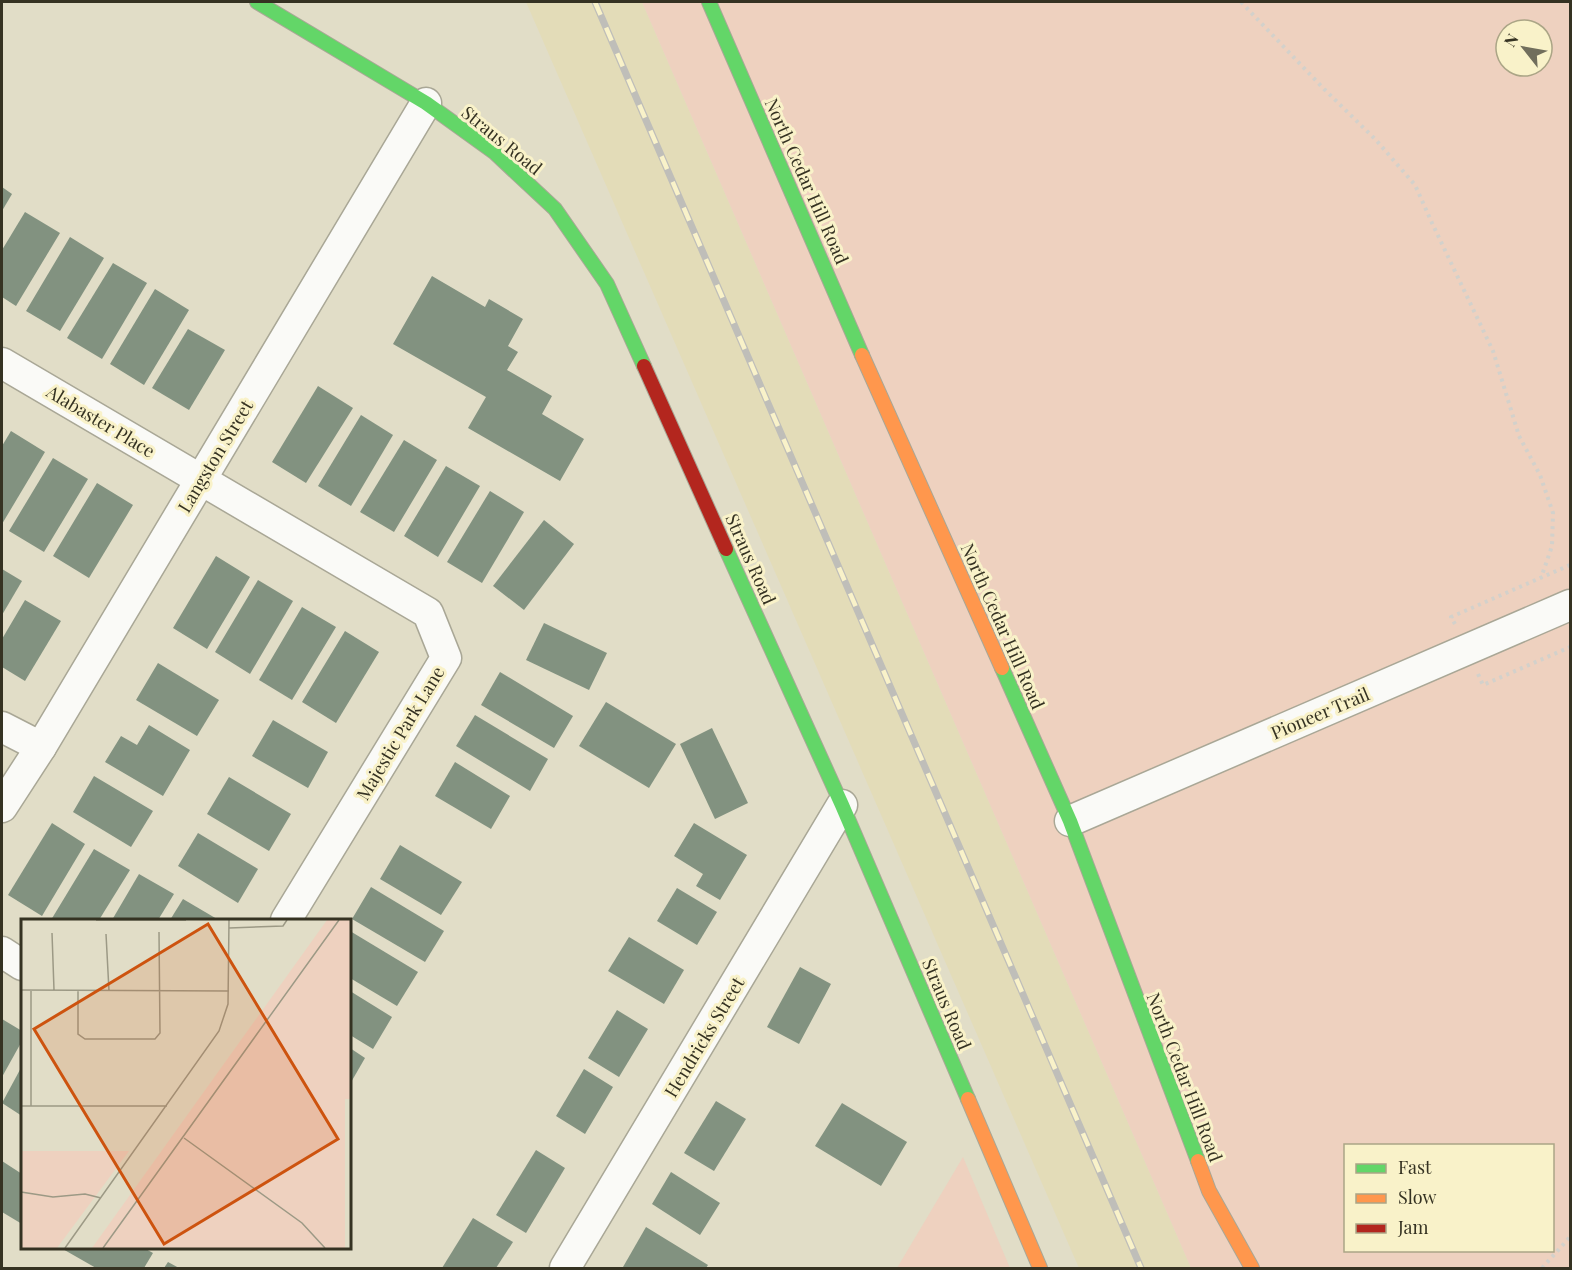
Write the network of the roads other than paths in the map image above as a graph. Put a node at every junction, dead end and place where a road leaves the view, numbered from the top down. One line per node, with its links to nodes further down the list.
1 (257, 2): 3 (street, Straus Road)
2 (709, 2): 11 (street, North Cedar Hill Road)
3 (426, 103): 5 (street, Langston Street); 9 (street, Straus Road)
4 (2, 363): 5 (street, Alabaster Place)
5 (200, 480): 8 (street, Langston Street); 12 (street, Majestic Park Lane)
6 (1570, 605): 11 (street, Pioneer Trail)
7 (2, 727): 8 (street)
8 (41, 747): 10 (street, Langston Street)
9 (842, 805): 15 (street, Hendricks Street); 16 (street, Straus Road)
10 (2, 807)
11 (1070, 821): 17 (street, North Cedar Hill Road)
12 (287, 919)
13 (2, 952): 14 (street)
14 (21, 964)
15 (565, 1269)
16 (1040, 1269)
17 (1252, 1269)

